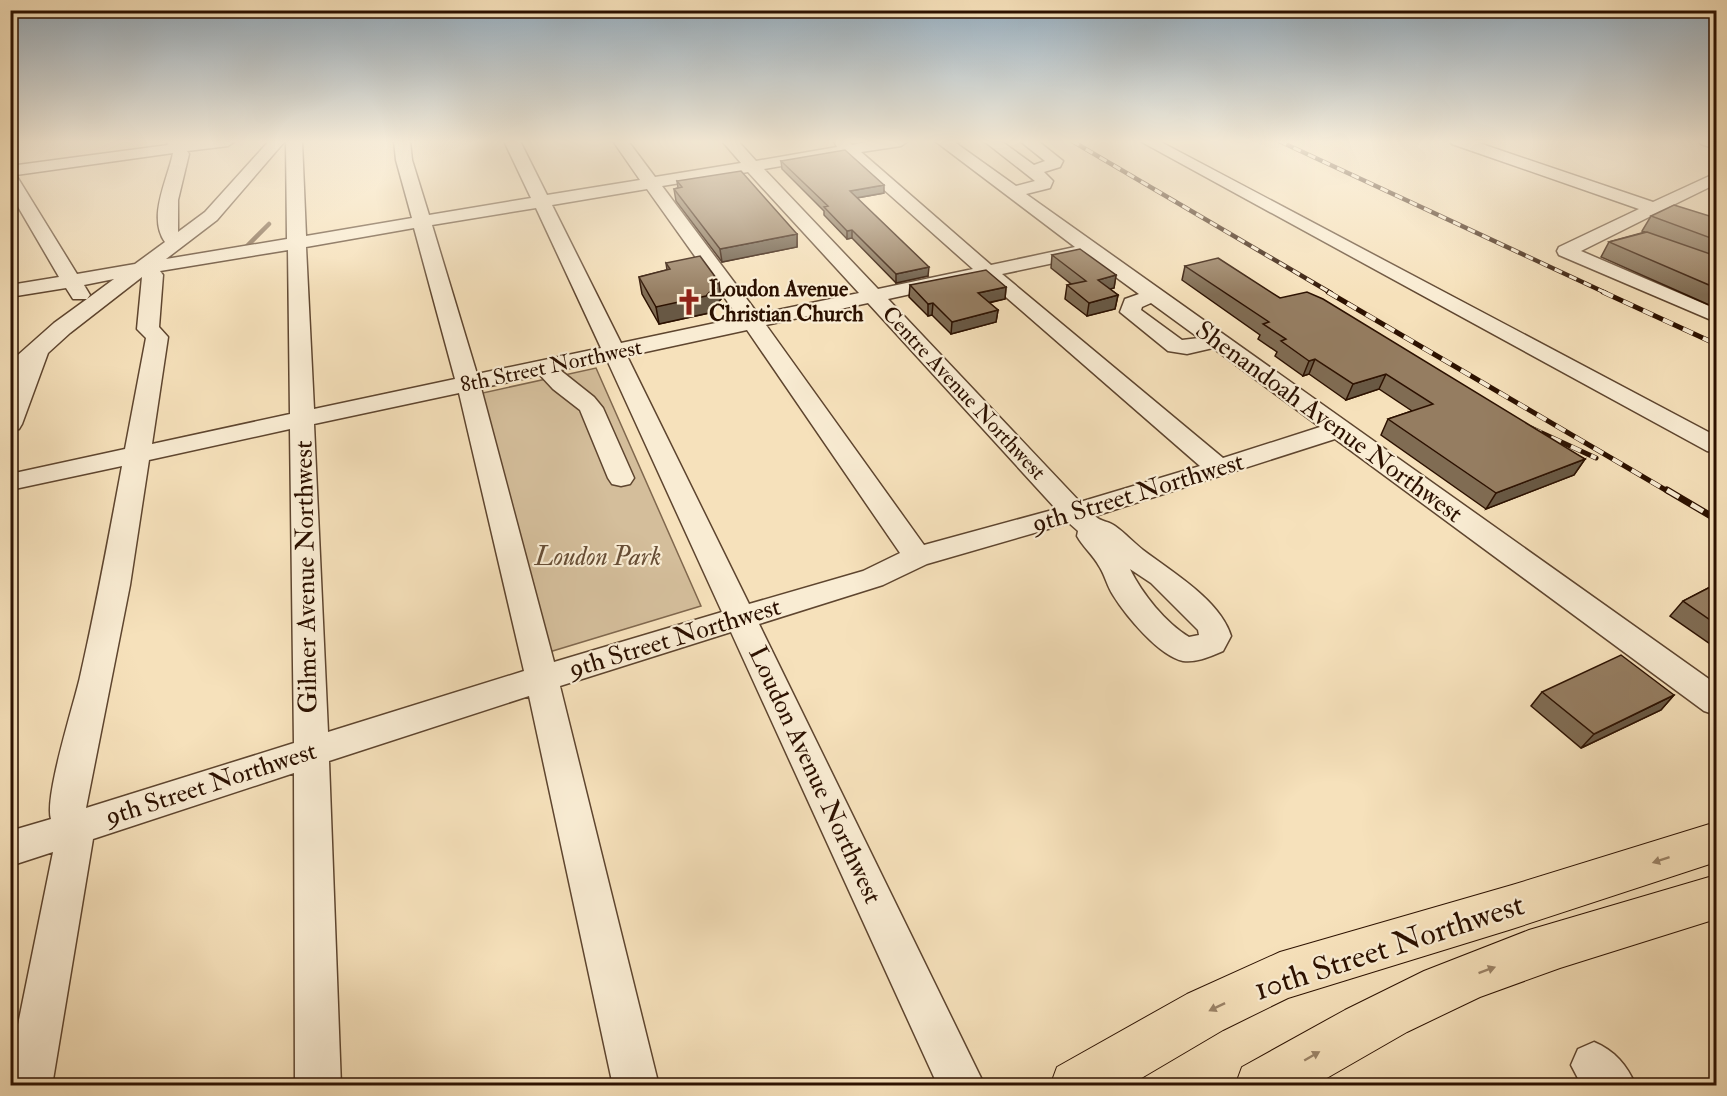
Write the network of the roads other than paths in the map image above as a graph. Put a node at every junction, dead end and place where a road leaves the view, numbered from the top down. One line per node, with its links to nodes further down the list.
1 (19, 192): 26 (street)
2 (172, 192): 21 (street)
3 (235, 192): 21 (street)
4 (296, 192): 22 (street, Gilmer Avenue Northwest)
5 (413, 192): 17 (street)
6 (537, 192): 15 (street, Loudon Avenue Northwest)
7 (595, 192): 15 (street)
8 (657, 192): 32 (street)
9 (778, 192): 28 (street, Centre Avenue Northwest)
10 (898, 192): 25 (street)
11 (1013, 192): 23 (street, Shenandoah Avenue Northwest)
12 (1242, 192): 42 (street)
13 (1608, 192): 16 (street)
14 (1687, 192): 16 (street)
15 (542, 202): 17 (street); 35 (street, Loudon Avenue Northwest)
16 (1655, 208): 18 (street); 19 (street)
17 (421, 222): 22 (street); 38 (street)
18 (1613, 229): 20 (street); 31 (street)
19 (1716, 229)
20 (1633, 237)
21 (175, 242): 24 (street)
22 (297, 243): 24 (street); 39 (street, Gilmer Avenue Northwest)
23 (1091, 249): 25 (street, 8th Street Northwest); 29 (street, Shenandoah Avenue Northwest)
24 (140, 269): 26 (street); 30 (street); 43 (street)
25 (988, 271): 28 (street, 8th Street Northwest); 44 (street)
26 (73, 280): 27 (street); 30 (street)
27 (10, 291)
28 (874, 295): 32 (street, 8th Street Northwest); 47 (street, Centre Avenue Northwest)
29 (1155, 295): 33 (street, Shenandoah Avenue Northwest); 33 (street)
30 (87, 310): 34 (street)
31 (1716, 316)
32 (751, 321): 35 (street, 8th Street Northwest); 48 (street)
33 (1217, 340): 41 (street, Shenandoah Avenue Northwest)
34 (39, 349): 37 (street); 40 (street)
35 (614, 352): 36 (street, 8th Street Northwest); 50 (street, Loudon Avenue Northwest)
36 (547, 367): 38 (street, 8th Street Northwest); 45 (street)
37 (10, 375)
38 (467, 384): 39 (street, 8th Street Northwest); 51 (street)
39 (302, 419): 43 (street, 8th Street Northwest); 53 (street, Gilmer Avenue Northwest)
40 (10, 424)
41 (1339, 429): 44 (street, 9th Street Northwest); 52 (street, Shenandoah Avenue Northwest)
42 (1716, 446)
43 (139, 454): 46 (street, 8th Street Northwest); 54 (street)
44 (1219, 468): 47 (street, 9th Street Northwest)
45 (621, 478)
46 (10, 482)
47 (1084, 521): 48 (street, 9th Street Northwest); 49 (street, Centre Avenue Northwest)
48 (917, 557): 50 (street, 9th Street Northwest)
49 (1132, 570)
50 (742, 619): 51 (street, 9th Street Northwest); 62 (street, Loudon Avenue Northwest)
51 (540, 679): 53 (street, 9th Street Northwest); 61 (street)
52 (1716, 702)
53 (310, 752): 54 (street, 9th Street Northwest); 60 (street, Gilmer Avenue Northwest)
54 (74, 829): 56 (street, 9th Street Northwest); 59 (street)
55 (1716, 842): 63 (main road, 10th Street Northwest, one-way to 63)
56 (10, 849)
57 (1716, 897): 58 (main road, 10th Street Northwest, one-way to 57)
58 (1271, 1083)
59 (29, 1086)
60 (318, 1086)
61 (636, 1086)
62 (962, 1086)
63 (1076, 1086)

